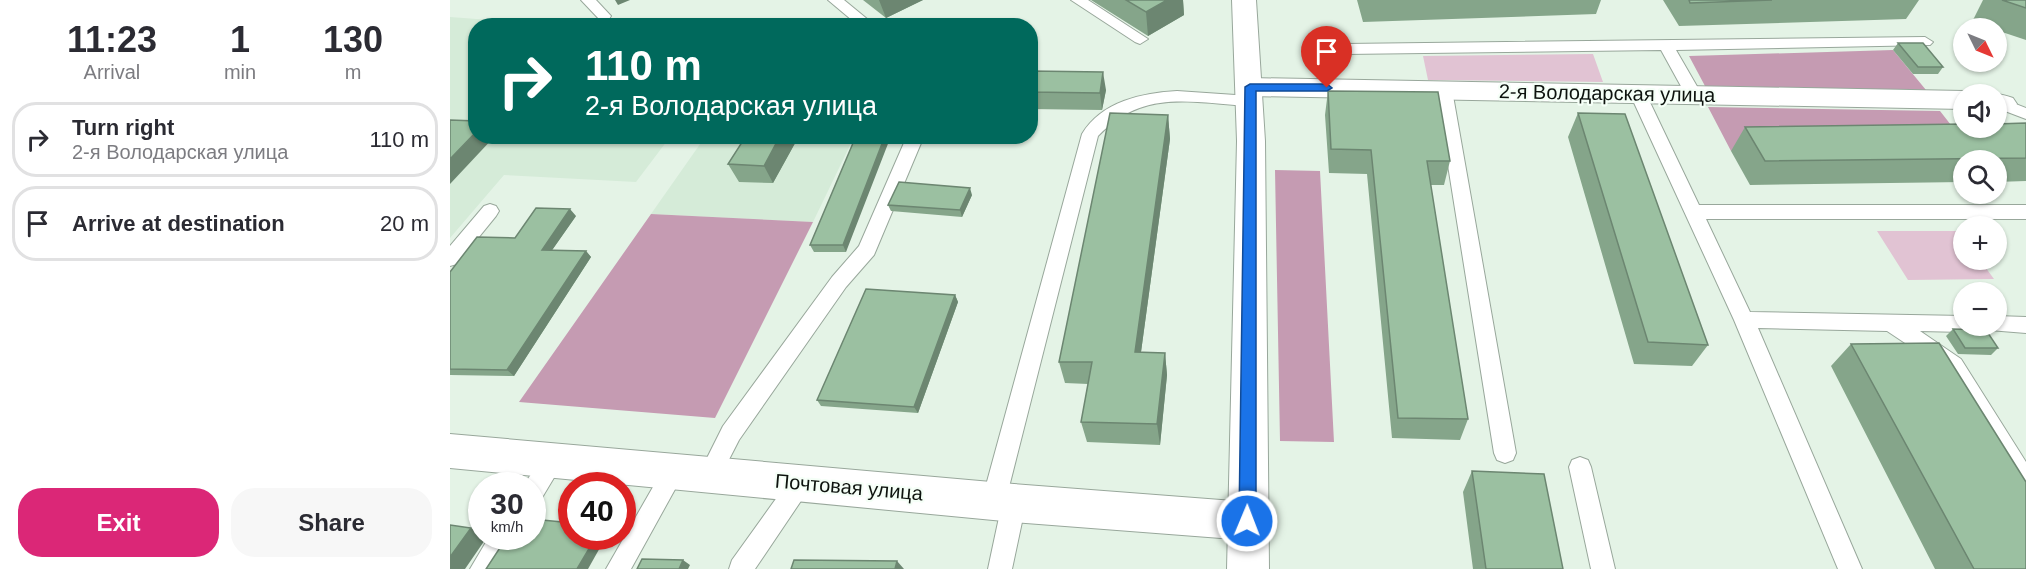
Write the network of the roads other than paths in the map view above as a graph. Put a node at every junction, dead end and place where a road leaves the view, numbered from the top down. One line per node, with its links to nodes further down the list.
1 (588, 0): 5 (lane)
2 (835, 0): 6 (lane)
3 (1078, 0): 7 (lane)
4 (1244, 0): 12 (street)
5 (604, 16)
6 (859, 18)
7 (1140, 39)
8 (1925, 42): 9 (lane)
9 (1666, 45): 10 (lane); 14 (lane)
10 (1327, 88): 11 (street, 2-я Володарская улица); 12 (street, 2-я Володарская улица)
11 (1444, 90): 13 (street, 2-я Володарская улица); 27 (lane)
12 (1250, 94): 34 (lane); 35 (street)
13 (1638, 94): 14 (street, 2-я Володарская улица); 18 (lane)
14 (1694, 95): 15 (street, 2-я Володарская улица)
15 (1953, 100)
16 (913, 144): 31 (lane)
17 (490, 211): 20 (lane)
18 (1695, 212): 19 (lane); 21 (lane)
19 (2026, 212)
20 (450, 259)
21 (1744, 320): 22 (lane); 43 (lane)
22 (1890, 322): 23 (lane); 33 (lane)
23 (1953, 324)
24 (2007, 324): 25 (lane)
25 (2026, 324)
26 (450, 451): 28 (street, Почтовая улица)
27 (1505, 453)
28 (553, 461): 30 (lane); 31 (street, Почтовая улица)
29 (1580, 467): 42 (lane)
30 (546, 472)
31 (691, 473): 32 (street, Почтовая улица); 38 (lane)
32 (801, 482): 34 (street, Почтовая улица); 39 (lane)
33 (2026, 482)
34 (1004, 502): 35 (street, Почтовая улица); 40 (lane)
35 (1247, 521): 41 (street)
36 (494, 550): 37 (lane)
37 (482, 569)
38 (618, 569)
39 (741, 569)
40 (1000, 569)
41 (1248, 569)
42 (1603, 569)
43 (1850, 569)

